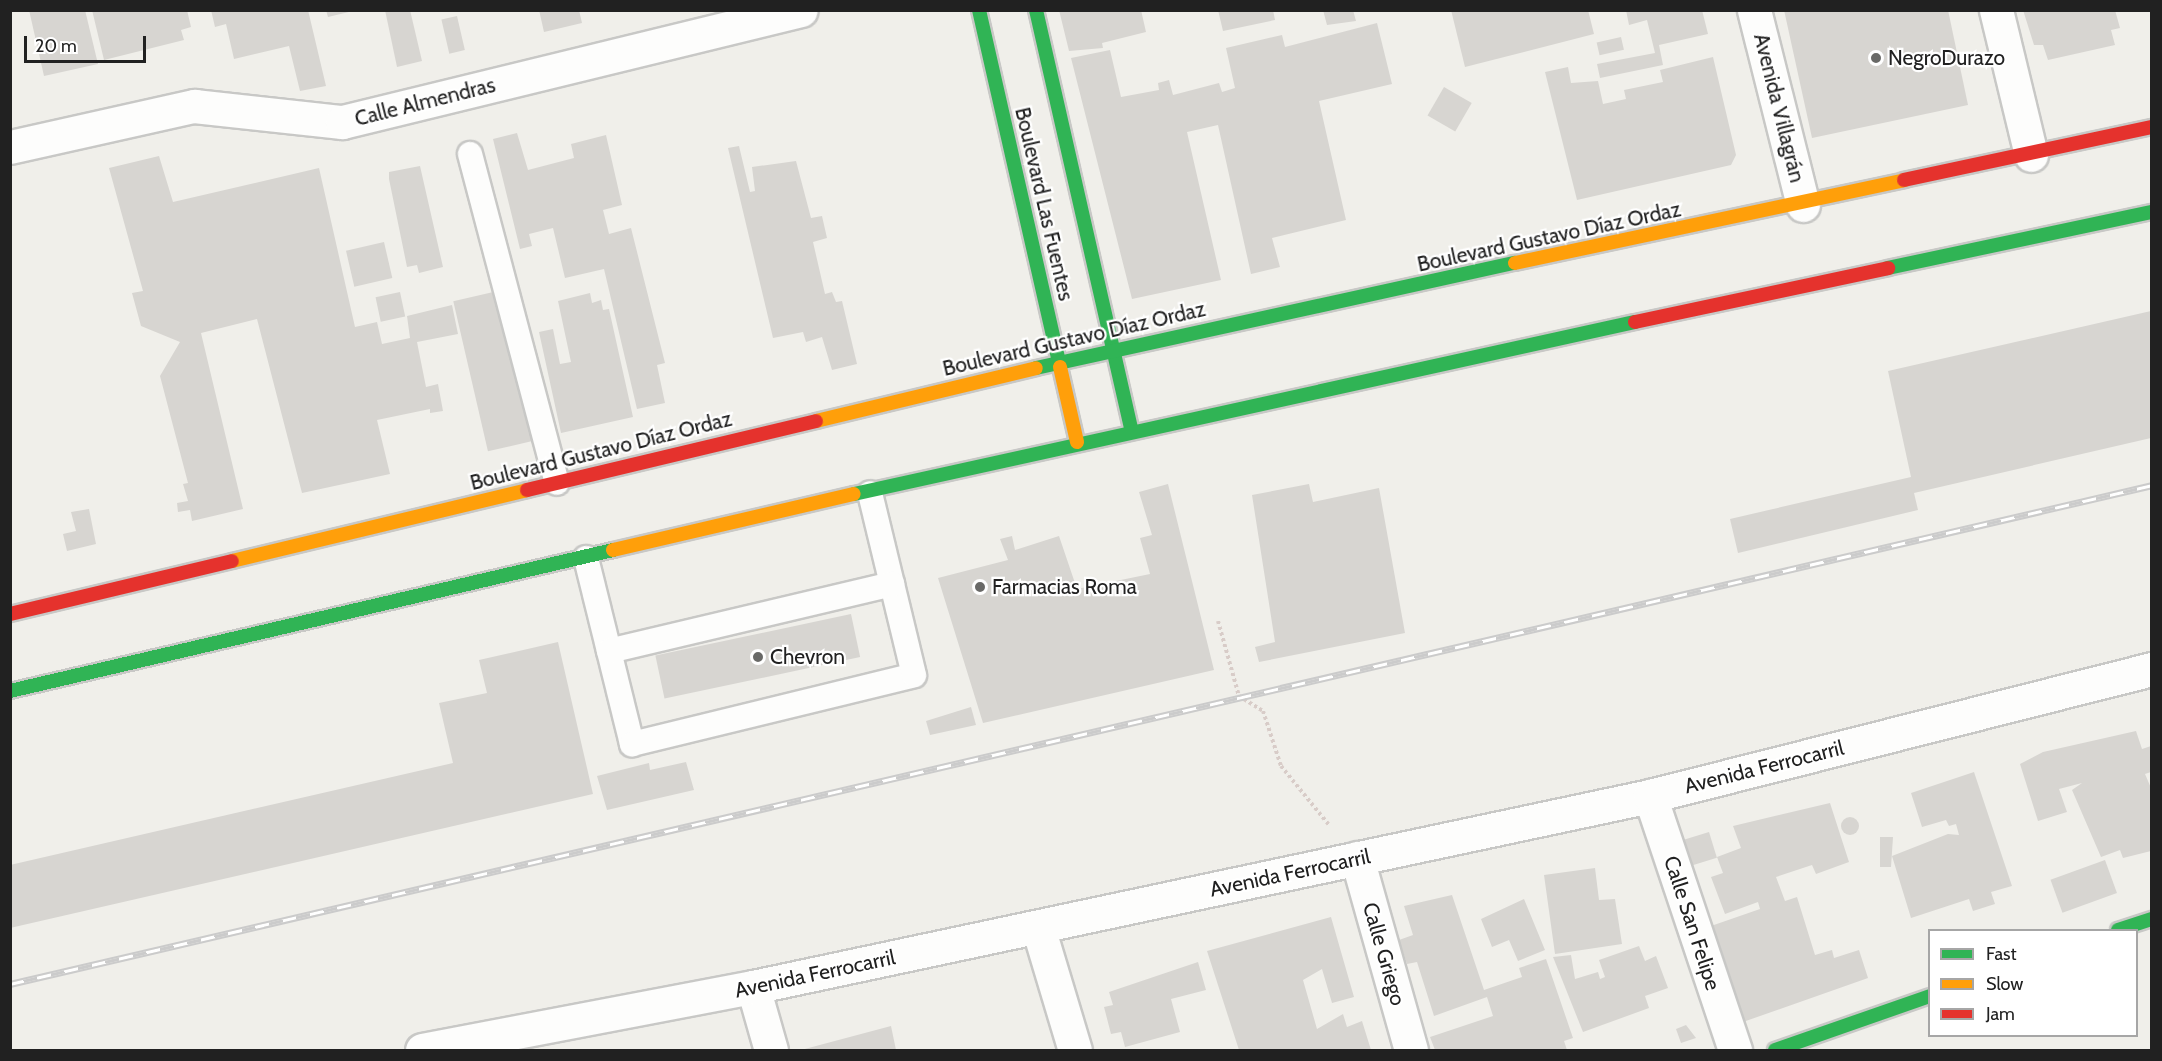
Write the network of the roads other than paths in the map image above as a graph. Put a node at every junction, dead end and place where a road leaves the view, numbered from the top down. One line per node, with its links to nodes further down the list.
1 (801, 10): 7 (street, Calle Almendras)
2 (979, 10): 13 (main road, Boulevard Las Fuentes)
3 (1036, 10): 12 (main road, Boulevard Las Fuentes)
4 (1754, 10): 10 (street, Avenida Villagrán)
5 (1996, 10): 9 (street)
6 (2151, 128): 9 (main road, Boulevard Gustavo Díaz Ordaz)
7 (10, 147)
8 (470, 154): 16 (lane)
9 (2031, 155): 10 (main road, Boulevard Gustavo Díaz Ordaz)
10 (1803, 205): 12 (main road, Boulevard Gustavo Díaz Ordaz)
11 (2151, 212): 14 (main road)
12 (1114, 349): 13 (main road, Boulevard Gustavo Díaz Ordaz); 14 (main road, Boulevard Las Fuentes)
13 (1059, 362): 15 (main road, Boulevard Las Fuentes); 16 (main road, Boulevard Gustavo Díaz Ordaz)
14 (1131, 429): 15 (main road)
15 (1077, 442): 17 (main road)
16 (557, 483): 20 (main road, Boulevard Gustavo Díaz Ordaz)
17 (870, 493): 18 (main road); 19 (lane)
18 (586, 558): 21 (lane); 23 (main road)
19 (892, 584): 21 (lane); 21 (lane)
20 (10, 614)
21 (609, 651)
22 (2151, 669): 24 (street, Avenida Ferrocarril)
23 (10, 691)
24 (1650, 796): 25 (street, Avenida Ferrocarril); 35 (street, Calle San Felipe)
25 (1357, 858): 27 (street, Avenida Ferrocarril); 34 (street, Calle Griego)
26 (2151, 919): 28 (main road)
27 (1038, 927): 29 (street, Avenida Ferrocarril); 33 (street)
28 (2121, 929)
29 (753, 987): 31 (street, Avenida Ferrocarril); 32 (street)
30 (1928, 996): 36 (main road)
31 (437, 1049)
32 (771, 1050)
33 (1075, 1050)
34 (1410, 1050)
35 (1735, 1050)
36 (1775, 1050)

